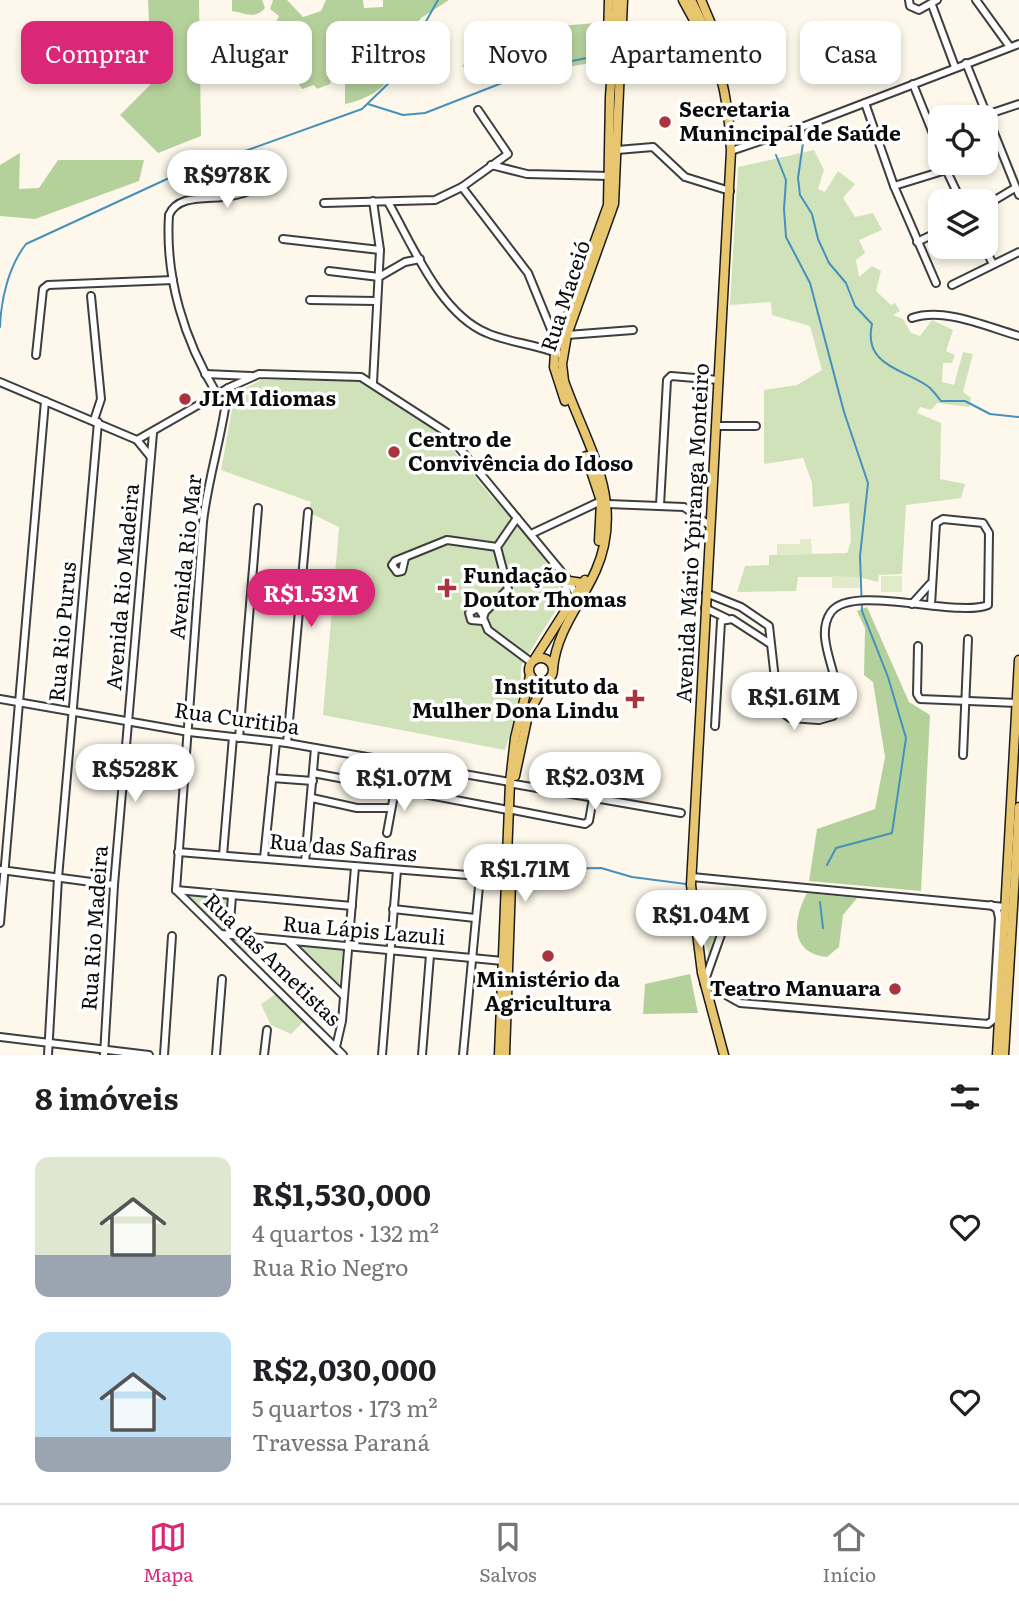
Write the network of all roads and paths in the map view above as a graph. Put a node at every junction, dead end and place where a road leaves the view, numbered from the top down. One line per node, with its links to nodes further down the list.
1 (609, 0): 19 (main road)
2 (617, 0): 19 (main road, Rua Maceió)
3 (622, 0): 26 (main road, Rua Maceió)
4 (683, 0): 10 (main road)
5 (691, 0): 11 (main road, Avenida Mário Ypiranga Monteiro)
6 (701, 0): 12 (main road)
7 (909, 0): 9 (street)
8 (976, 0): 14 (street)
9 (935, 2): 16 (street)
10 (696, 21)
11 (702, 21)
12 (710, 21)
13 (1019, 44): 14 (street)
14 (1010, 47): 15 (street)
15 (966, 63): 16 (street); 22 (street)
16 (955, 67): 18 (street)
17 (723, 84): 28 (main road, Avenida Mário Ypiranga Monteiro)
18 (913, 84): 20 (street); 25 (street)
19 (610, 97): 31 (main road, Rua Maceió)
20 (865, 103): 28 (street); 33 (street)
21 (1019, 104): 24 (street)
22 (982, 105)
23 (478, 110): 29 (street)
24 (998, 111)
25 (928, 121)
26 (617, 150): 36 (street); 60 (main road, Rua Maceió)
27 (998, 150): 35 (street)
28 (731, 151): 36 (main road, Avenida Mário Ypiranga Monteiro)
29 (491, 165): 31 (street); 34 (street)
30 (928, 172): 33 (street)
31 (610, 176): 62 (main road, Rua Maceió)
32 (267, 182): 52 (street)
33 (894, 186): 44 (street)
34 (461, 187): 40 (street); 62 (street)
35 (1015, 188): 37 (street); 38 (street)
36 (730, 191): 66 (main road, Avenida Mário Ypiranga Monteiro)
37 (1019, 195)
38 (998, 198)
39 (373, 201): 40 (street); 41 (street); 45 (street)
40 (388, 202): 47 (street)
41 (324, 203)
42 (928, 236): 44 (street)
43 (283, 239): 45 (street)
44 (917, 242): 53 (street)
45 (380, 250): 51 (street)
46 (1019, 251): 49 (street)
47 (420, 259): 51 (street); 62 (street)
48 (990, 259): 49 (street)
49 (993, 264): 54 (street)
50 (329, 271): 51 (street)
51 (379, 277): 57 (street)
52 (173, 280): 63 (street); 64 (street)
53 (936, 283)
54 (952, 285)
55 (91, 296): 72 (street, Rua Rio Purus)
56 (310, 300): 57 (street)
57 (376, 301): 68 (street)
58 (912, 318): 61 (street)
59 (633, 330): 60 (street)
60 (567, 335): 62 (main road, Rua Maceió)
61 (1019, 336)
62 (558, 351): 78 (main road, Rua Maceió)
63 (36, 355)
64 (205, 374): 65 (street); 70 (street)
65 (253, 376): 68 (street); 69 (street)
66 (719, 380): 73 (main road, Avenida Mário Ypiranga Monteiro); 79 (street)
67 (1, 382): 71 (street)
68 (373, 383): 82 (street)
69 (228, 388): 70 (street); 112 (street, Avenida Rio Mar)
70 (216, 394): 75 (street)
71 (46, 401): 72 (street); 106 (street)
72 (96, 421): 76 (street); 109 (street, Rua Rio Purus)
73 (717, 426): 74 (street); 83 (main road, Avenida Mário Ypiranga Monteiro)
74 (755, 426)
75 (153, 433): 76 (street); 77 (street, Avenida Rio Madeira)
76 (137, 440): 77 (street, Avenida Rio Madeira)
77 (151, 457): 110 (street, Avenida Rio Madeira)
78 (605, 502): 79 (street); 84 (street); 88 (main road, Rua Maceió); 92 (main road, Rua Maceió)
79 (660, 505): 83 (street)
80 (258, 508): 113 (street)
81 (308, 512): 115 (street)
82 (517, 518): 84 (street); 85 (street)
83 (709, 525): 90 (main road, Avenida Mário Ypiranga Monteiro)
84 (531, 534): 87 (street)
85 (498, 547): 86 (street); 101 (street)
86 (405, 558)
87 (566, 578): 88 (main road); 91 (street); 92 (street)
88 (583, 583): 91 (main road, Rua Maceió)
89 (930, 584): 93 (street); 94 (street); 94 (street)
90 (706, 593): 95 (main road, Avenida Mário Ypiranga Monteiro); 98 (street)
91 (576, 594): 92 (main road, Rua Maceió)
92 (574, 604): 101 (main road, Rua Maceió); 102 (main road, Rua Maceió)
93 (912, 604): 94 (street); 98 (street)
94 (932, 605)
95 (705, 608): 96 (street); 139 (main road, Avenida Mário Ypiranga Monteiro)
96 (726, 618): 98 (street); 111 (street)
97 (968, 639): 107 (street)
98 (769, 643)
99 (918, 646): 107 (street)
100 (1019, 660): 108 (main road)
101 (533, 661): 102 (main road); 103 (main road)
102 (552, 668): 104 (main road)
103 (530, 676): 104 (main road); 116 (main road)
104 (546, 681): 116 (main road)
105 (0, 699): 106 (street, Rua Curitiba)
106 (19, 702): 109 (street, Rua Curitiba); 136 (street)
107 (965, 702): 108 (street); 118 (street)
108 (1017, 703): 147 (main road)
109 (74, 711): 110 (street, Rua Curitiba); 140 (street, Rua Rio Purus)
110 (129, 720): 112 (street, Rua Curitiba); 142 (street, Rua Rio Madeira)
111 (715, 726)
112 (189, 732): 113 (street, Rua Curitiba); 131 (street, Avenida Rio Mar)
113 (236, 738): 114 (street, Rua Curitiba); 132 (street)
114 (275, 742): 115 (street, Rua Curitiba); 121 (street)
115 (287, 743): 117 (street, Rua Curitiba)
116 (518, 743): 122 (main road)
117 (315, 748): 119 (street, Rua Curitiba); 120 (street)
118 (963, 755)
119 (400, 763): 122 (street, Rua Curitiba); 123 (street)
120 (313, 777): 121 (street); 123 (street); 124 (street)
121 (272, 778): 133 (street)
122 (512, 783): 125 (street, Rua Curitiba); 128 (main road)
123 (395, 788): 127 (street); 128 (street)
124 (312, 798): 127 (street); 134 (street)
125 (593, 798): 128 (street); 129 (street, Rua Curitiba)
126 (1019, 807): 183 (main road)
127 (391, 808): 130 (street)
128 (511, 810): 141 (main road); 180 (main road)
129 (681, 813)
130 (387, 833)
131 (177, 852): 132 (street, Rua das Safiras); 143 (street, Avenida Rio Mar)
132 (223, 855): 133 (street, Rua das Safiras)
133 (264, 858): 134 (street, Rua das Safiras)
134 (305, 862): 135 (street, Rua das Safiras)
135 (355, 866): 137 (street, Rua das Safiras); 146 (street)
136 (1, 870): 140 (street); 151 (street)
137 (397, 870): 138 (street, Rua das Safiras); 148 (street)
138 (480, 876): 141 (street, Rua das Safiras); 149 (street)
139 (692, 877): 145 (street); 150 (main road, Avenida Mário Ypiranga Monteiro)
140 (58, 878): 142 (street); 167 (street, Rua Rio Purus)
141 (505, 878): 160 (main road)
142 (114, 885): 169 (street, Rua Rio Madeira)
143 (176, 890): 144 (street); 152 (street, Rua das Ametistas)
144 (232, 896): 146 (street); 152 (street)
145 (991, 905): 147 (street); 153 (street)
146 (352, 906): 156 (street)
147 (1005, 907): 153 (main road)
148 (393, 909): 149 (street); 157 (street)
149 (475, 918): 159 (street)
150 (694, 920): 163 (main road, Avenida Mário Ypiranga Monteiro); 163 (street)
151 (0, 923)
152 (225, 935): 155 (street, Rua Lápis Lazuli); 168 (street, Rua das Ametistas)
153 (1001, 935): 161 (main road)
154 (172, 936): 172 (street)
155 (289, 942): 156 (street, Rua Lápis Lazuli); 164 (street)
156 (348, 947): 157 (street, Rua Lápis Lazuli); 164 (street)
157 (390, 950): 158 (street, Rua Lápis Lazuli); 176 (street)
158 (430, 955): 159 (street, Rua Lápis Lazuli); 177 (street)
159 (471, 958): 160 (street, Rua Lápis Lazuli); 178 (street)
160 (503, 961): 179 (main road)
161 (999, 961): 163 (street); 182 (main road)
162 (222, 979): 173 (street)
163 (704, 983): 181 (main road, Avenida Mário Ypiranga Monteiro)
164 (344, 996): 168 (street)
165 (267, 1030): 174 (street)
166 (0, 1037): 167 (street)
167 (49, 1044): 169 (street); 170 (street, Rua Rio Purus)
168 (336, 1047): 175 (street, Rua das Ametistas)
169 (104, 1052): 171 (street)
170 (48, 1055)
171 (149, 1055)
172 (164, 1055)
173 (216, 1055)
174 (264, 1055)
175 (343, 1055)
176 (382, 1055)
177 (422, 1055)
178 (463, 1055)
179 (499, 1055)
180 (505, 1055)
181 (724, 1055)
182 (997, 1055)
183 (1004, 1055)

